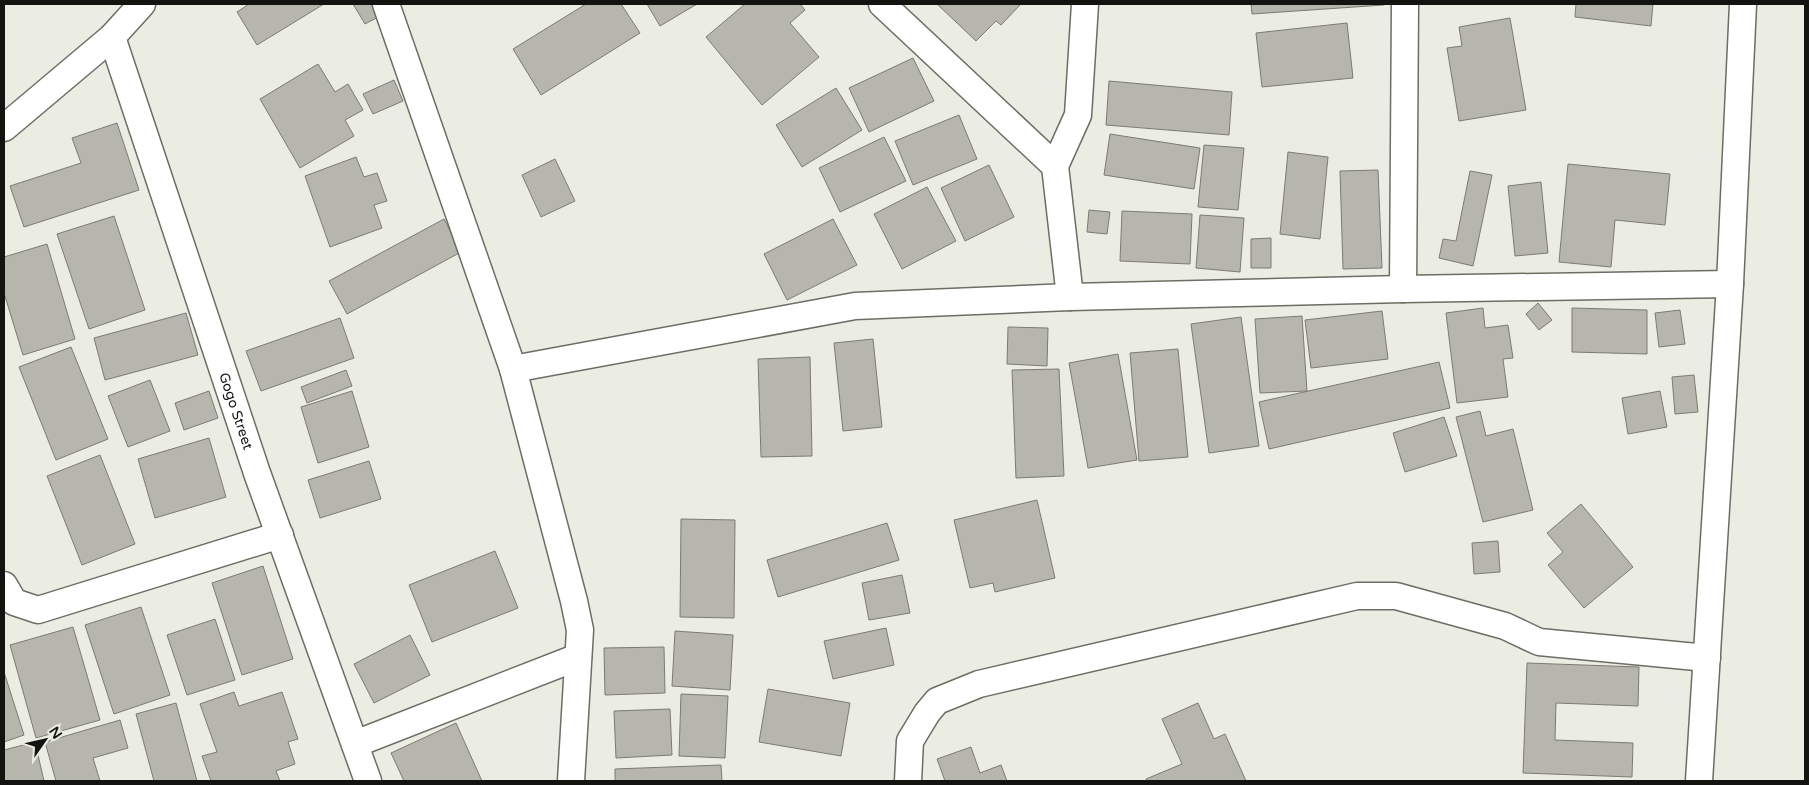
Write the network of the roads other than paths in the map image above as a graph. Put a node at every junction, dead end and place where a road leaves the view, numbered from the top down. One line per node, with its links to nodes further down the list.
1 (142, 4): 7 (street)
2 (386, 4): 13 (street)
3 (882, 4): 9 (street)
4 (1085, 4): 9 (street)
5 (1405, 4): 11 (street)
6 (1743, 4): 10 (street)
7 (112, 37): 8 (street); 14 (street, Gogo Street)
8 (4, 128)
9 (1055, 166): 12 (street)
10 (1730, 284): 11 (street); 17 (street)
11 (1403, 289): 12 (street)
12 (1070, 297): 13 (street)
13 (513, 369): 16 (street)
14 (280, 535): 15 (street); 18 (street, Gogo Street)
15 (4, 585)
16 (578, 657): 18 (street); 20 (street)
17 (1707, 658): 21 (street); 22 (street)
18 (355, 744): 19 (street, Gogo Street)
19 (368, 781)
20 (571, 781)
21 (908, 781)
22 (1699, 781)

